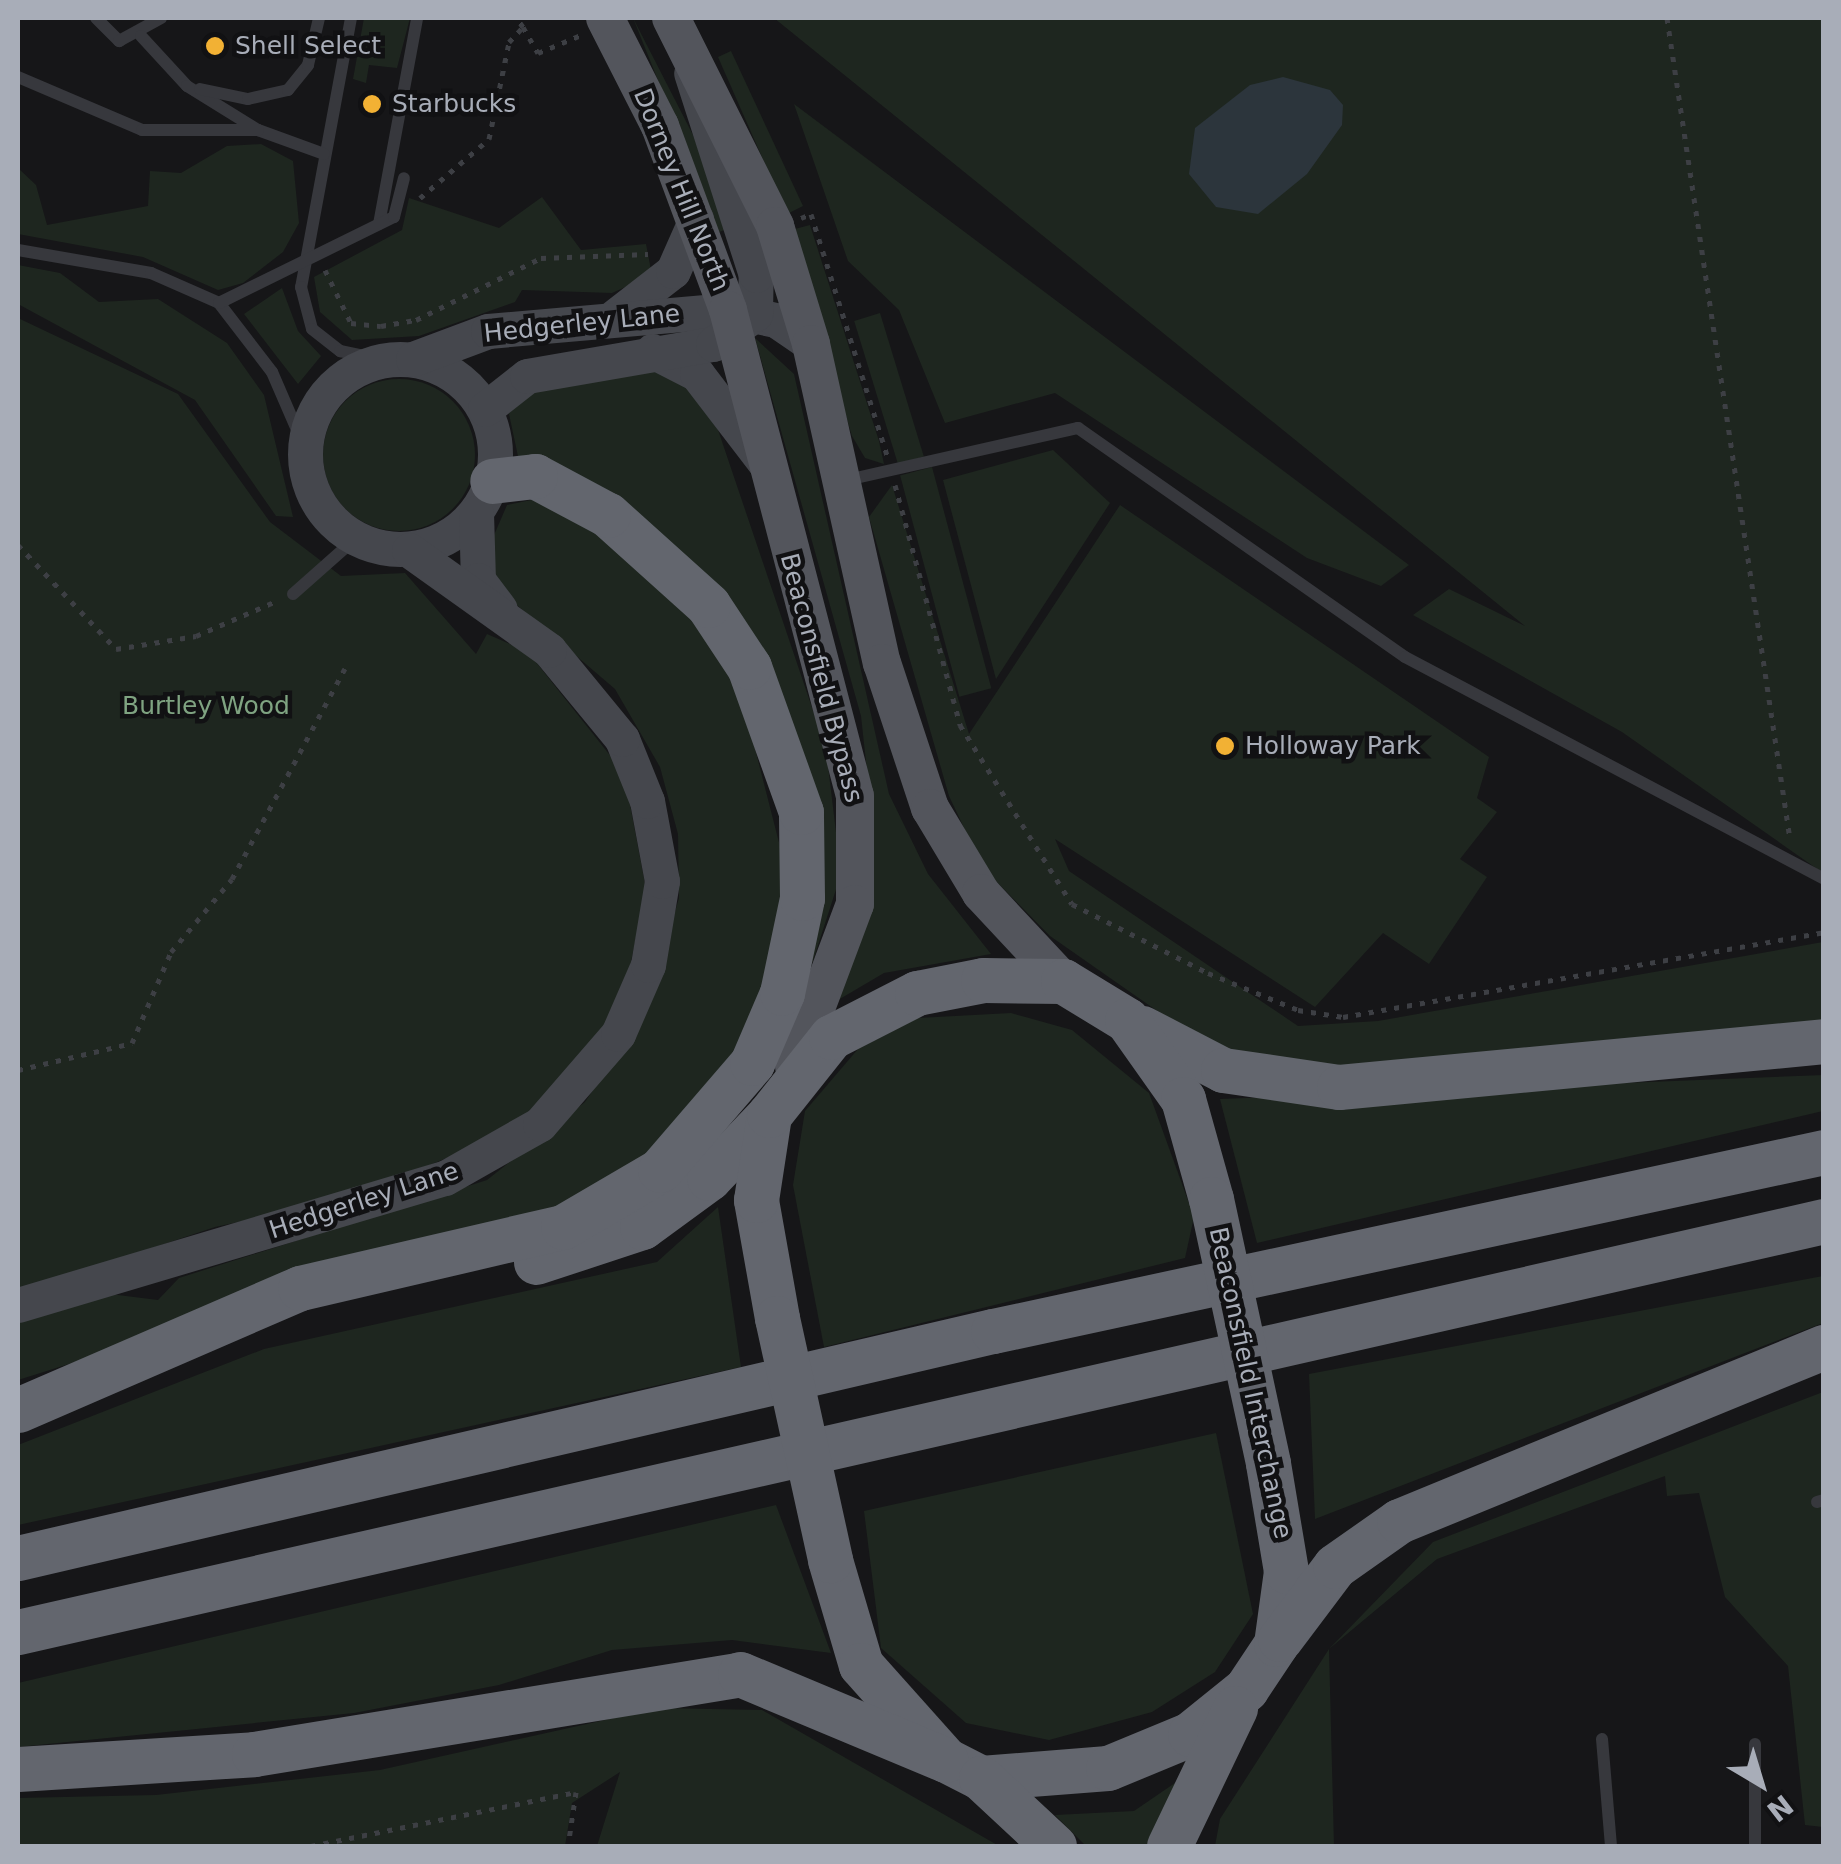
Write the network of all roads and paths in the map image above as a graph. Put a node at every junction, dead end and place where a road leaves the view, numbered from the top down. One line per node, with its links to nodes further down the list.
1 (96, 18): 12 (lane)
2 (319, 18): 14 (lane)
3 (350, 18): 16 (lane)
4 (417, 18): 21 (lane)
5 (517, 18): 10 (path)
6 (577, 18): 10 (path)
7 (606, 18): 20 (main road, Dorney Hill North)
8 (1667, 18): 44 (path)
9 (153, 20): 12 (lane)
10 (523, 27): 18 (path)
11 (680, 32): 28 (street); 29 (main road)
12 (141, 36): 14 (lane)
13 (18, 76): 15 (lane)
14 (187, 86): 15 (lane)
15 (258, 130): 16 (lane)
16 (324, 154): 23 (lane)
17 (404, 178): 21 (lane)
18 (411, 210)
19 (811, 214): 35 (path)
20 (696, 219): 27 (street); 28 (main road, Dorney Hill North)
21 (378, 224): 23 (lane)
22 (18, 250): 26 (lane)
23 (302, 256): 26 (lane); 31 (lane)
24 (336, 256): 25 (path)
25 (659, 257)
26 (219, 303): 33 (lane)
27 (615, 316): 28 (street, Hedgerley Lane); 31 (street, Hedgerley Lane)
28 (739, 320): 29 (street); 30 (street, Hedgerley Lane); 34 (main road, Beaconsfield Bypass)
29 (811, 344): 36 (main road)
30 (641, 350): 32 (street, Hedgerley Lane); 34 (street)
31 (398, 359): 32 (street); 33 (street)
32 (485, 409): 37 (street)
33 (304, 446): 38 (street)
34 (765, 463): 51 (main road, Beaconsfield Bypass)
35 (892, 470): 36 (lane); 44 (lane); 46 (path)
36 (840, 482): 47 (main road)
37 (484, 497): 40 (street); 42 (street, Hedgerley Lane); 56 (highway)
38 (355, 539): 40 (street); 41 (lane)
39 (18, 545): 41 (path)
40 (409, 550): 42 (street, Hedgerley Lane)
41 (293, 594)
42 (512, 623): 54 (street, Hedgerley Lane)
43 (345, 668): 50 (path)
44 (1792, 857): 45 (lane)
45 (1824, 879)
46 (1824, 932)
47 (1063, 981): 48 (highway, Beaconsfield Interchange); 51 (highway)
48 (1126, 1020): 49 (highway); 60 (highway, Beaconsfield Interchange, bridge)
49 (1824, 1042)
50 (18, 1070)
51 (774, 1107): 56 (highway); 65 (highway, bridge)
52 (1824, 1152): 58 (highway)
53 (1824, 1220): 59 (highway)
54 (18, 1305)
55 (1824, 1346): 60 (highway)
56 (174, 1348): 57 (highway)
57 (18, 1410)
58 (18, 1558)
59 (18, 1632)
60 (1276, 1644): 61 (highway, Beaconsfield Interchange)
61 (1246, 1689): 65 (highway, Beaconsfield Interchange); 69 (highway)
62 (1602, 1739): 70 (lane)
63 (1755, 1744): 71 (lane)
64 (18, 1769): 65 (highway)
65 (964, 1769): 68 (highway)
66 (311, 1846): 67 (path)
67 (568, 1846)
68 (1054, 1846)
69 (1168, 1846)
70 (1611, 1846)
71 (1755, 1846)

